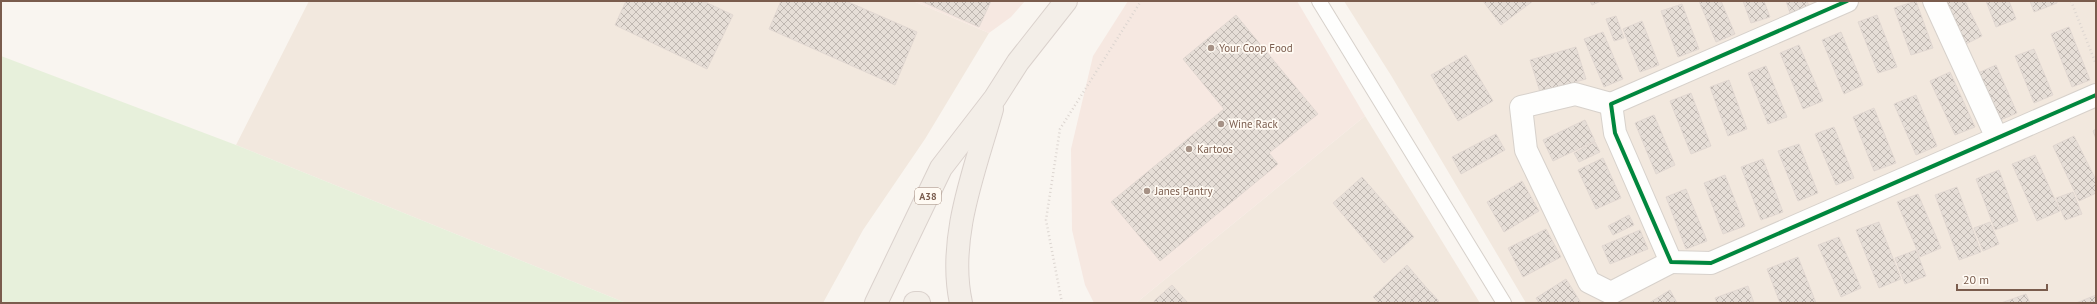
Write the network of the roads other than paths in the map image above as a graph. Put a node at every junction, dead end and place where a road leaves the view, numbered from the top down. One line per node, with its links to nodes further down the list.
1 (1066, 1): 6 (main road, A38)
2 (1319, 1): 14 (lane)
3 (1847, 1): 7 (street)
4 (1934, 1): 8 (street)
5 (2096, 95): 8 (street)
6 (995, 98): 10 (main road, A38); 13 (main road, A38)
7 (1611, 104): 9 (street); 9 (street)
8 (1996, 138): 9 (street)
9 (1671, 262)
10 (876, 303)
11 (915, 303): 12 (main road)
12 (919, 303)
13 (961, 303)
14 (1504, 303)

